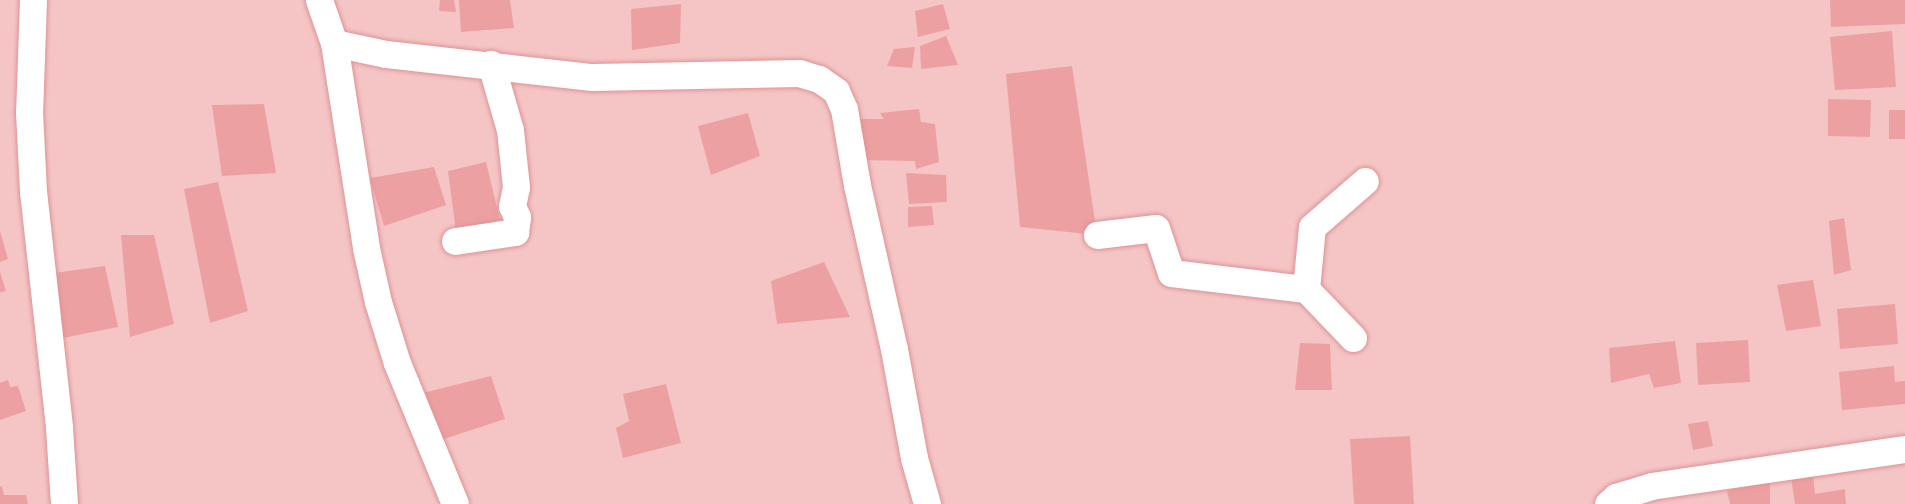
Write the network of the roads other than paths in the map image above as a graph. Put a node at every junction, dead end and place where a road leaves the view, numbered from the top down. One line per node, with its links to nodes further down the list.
1 (33, 0): 11 (street)
2 (320, 0): 3 (street)
3 (334, 43): 4 (street); 12 (street)
4 (491, 64): 7 (street); 13 (street)
5 (1365, 181): 8 (street)
6 (1097, 235): 8 (street)
7 (454, 241)
8 (1306, 289): 9 (street)
9 (1353, 339)
10 (1905, 449): 14 (street)
11 (64, 504)
12 (455, 504)
13 (927, 504)
14 (1608, 504)

